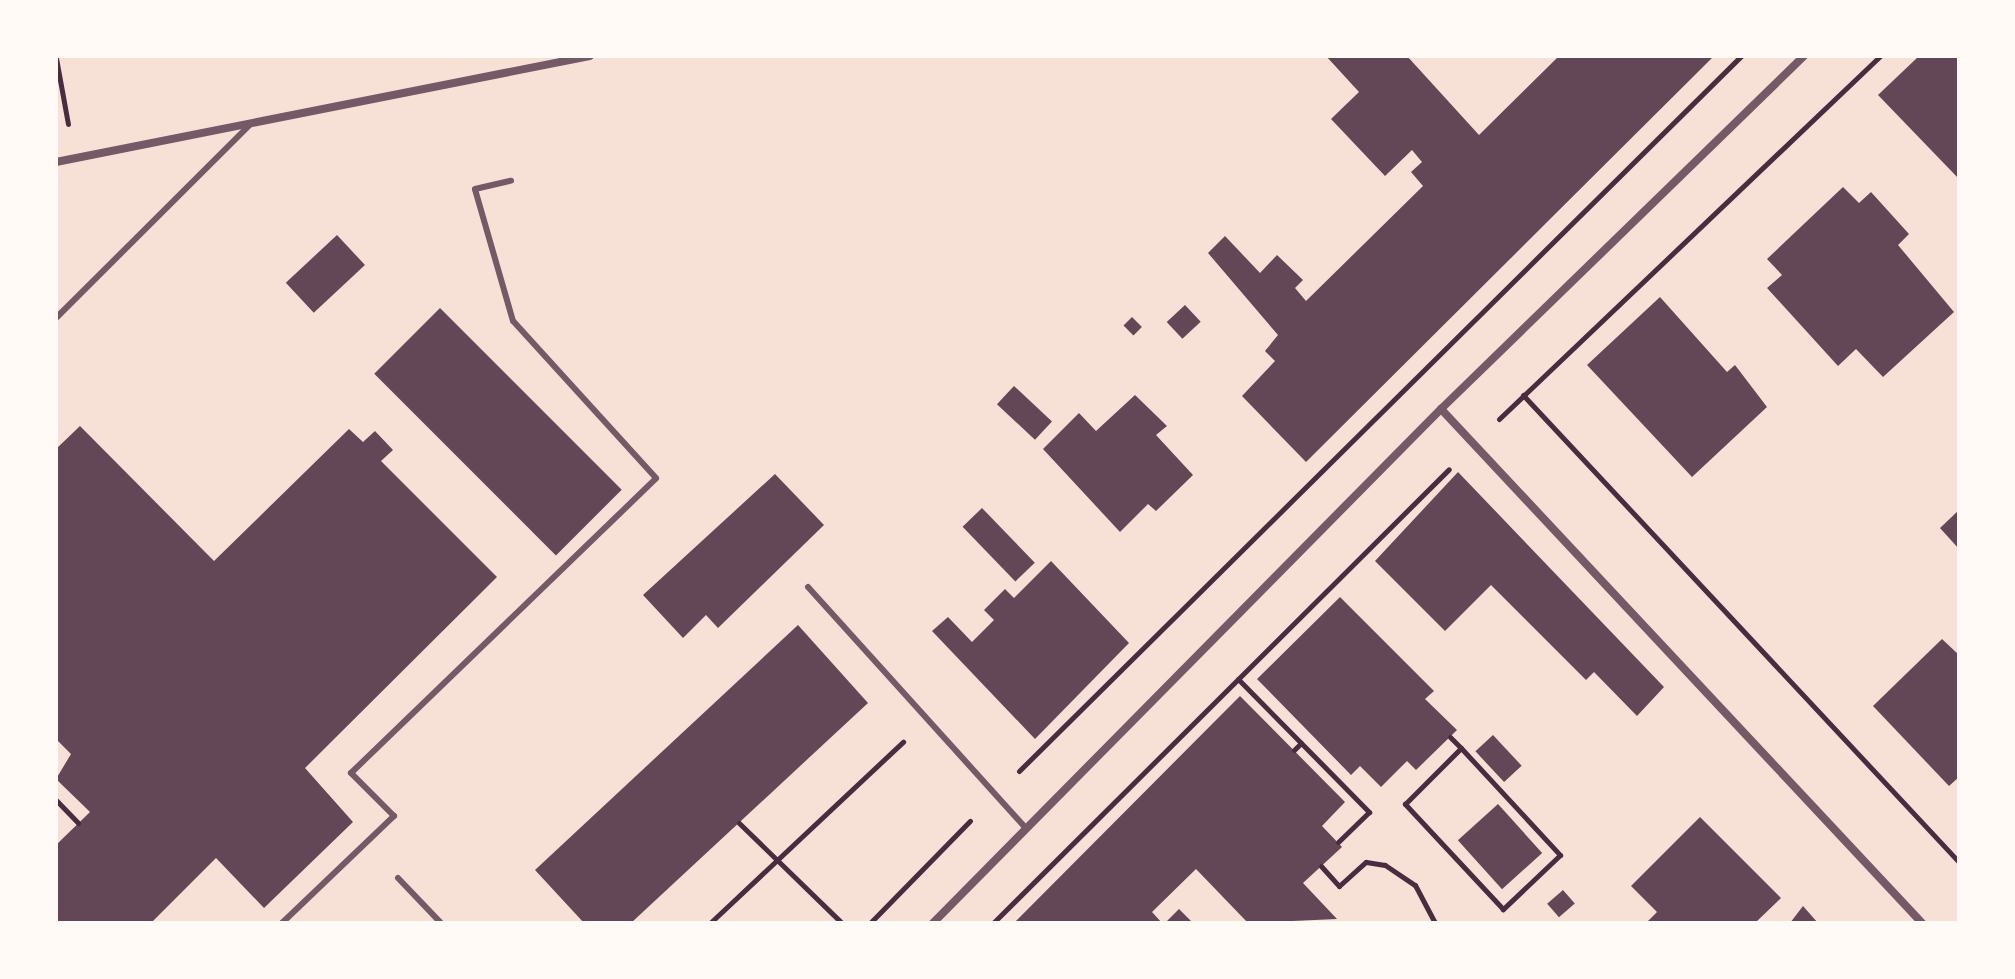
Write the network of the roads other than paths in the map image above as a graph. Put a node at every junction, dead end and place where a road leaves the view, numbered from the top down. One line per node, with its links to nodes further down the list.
1 (590, 56): 3 (street)
2 (1804, 56): 7 (street)
3 (257, 118): 4 (street); 6 (lane)
4 (56, 162)
5 (511, 181): 11 (lane)
6 (56, 318)
7 (1441, 409): 9 (street); 14 (street)
8 (808, 587): 9 (lane)
9 (1027, 829): 13 (street)
10 (398, 878): 12 (lane)
11 (282, 923)
12 (441, 923)
13 (933, 923)
14 (1922, 923)

